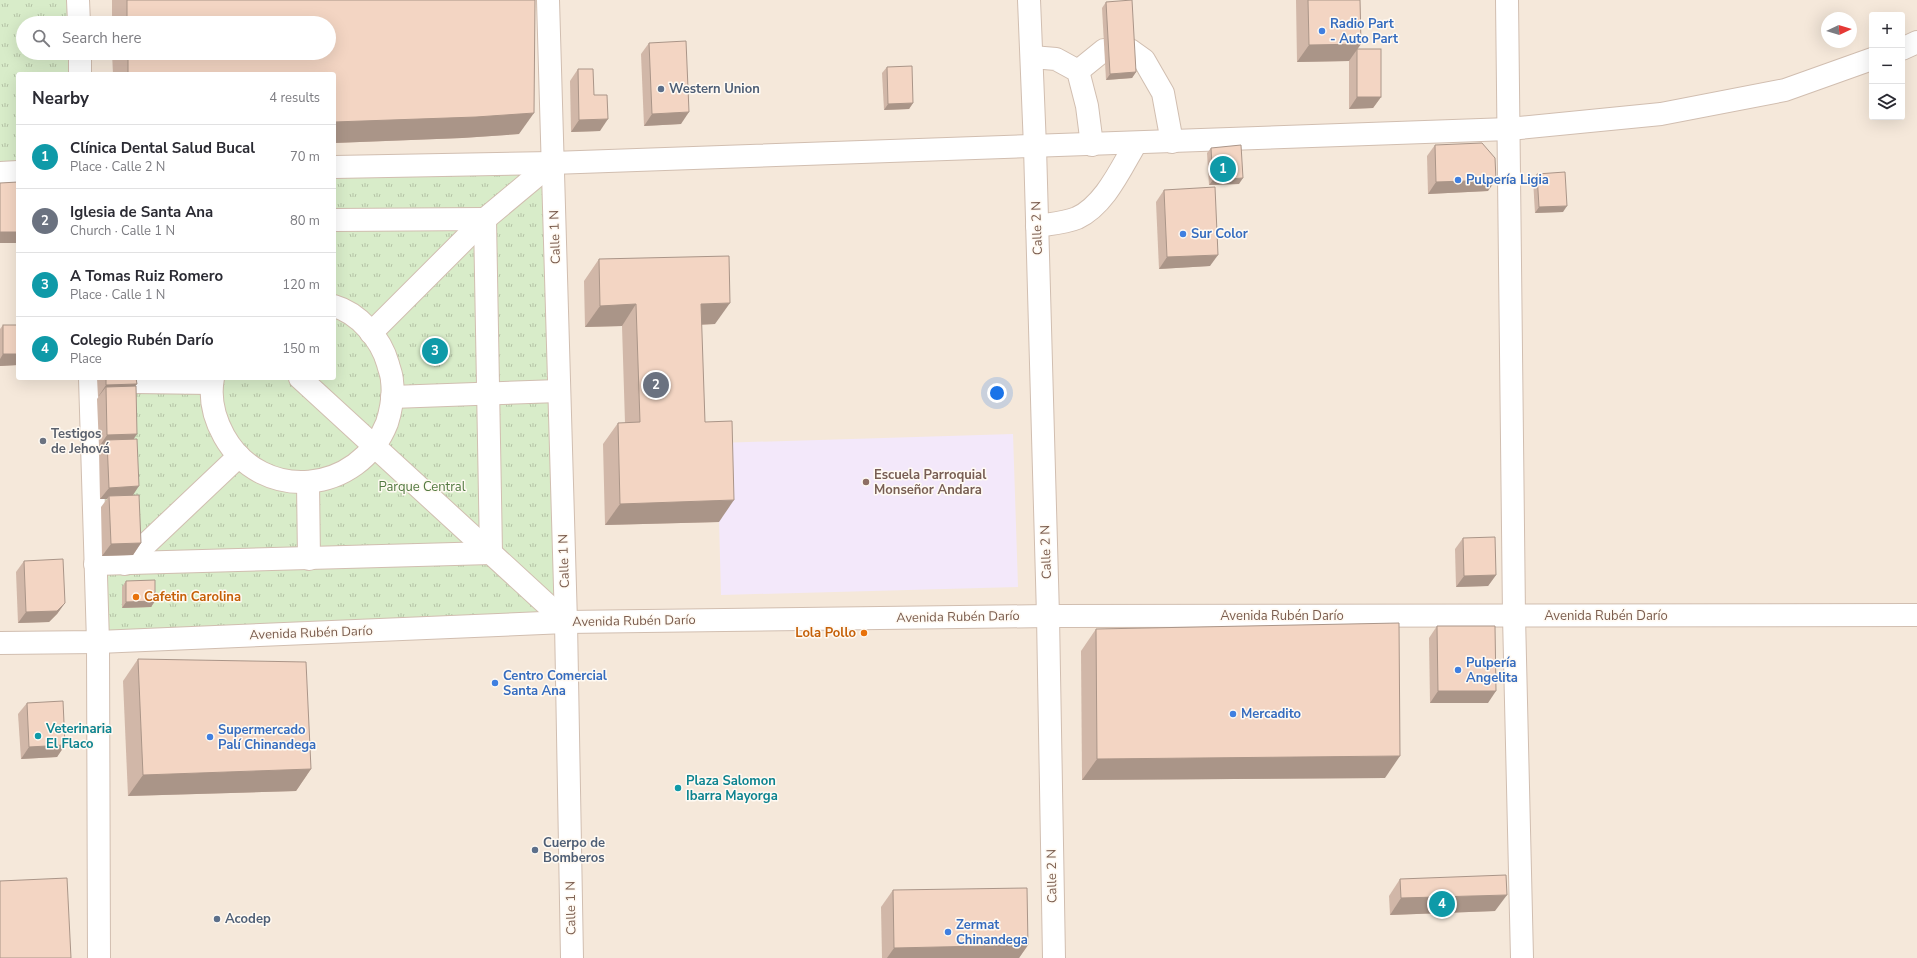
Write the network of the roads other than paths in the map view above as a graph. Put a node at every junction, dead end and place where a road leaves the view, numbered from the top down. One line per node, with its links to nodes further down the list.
1 (78, 0): 5 (street)
2 (548, 0): 20 (street, Calle 1 N)
3 (1029, 0): 10 (street, Calle 2 N)
4 (1507, 0): 15 (street)
5 (79, 16)
6 (1917, 42): 7 (street)
7 (1904, 48)
8 (1104, 50): 13 (street)
9 (1130, 50): 16 (street)
10 (1032, 57): 13 (street); 19 (street, Calle 2 N)
11 (80, 60): 14 (street)
12 (1869, 60): 15 (street)
13 (1078, 71): 18 (street)
14 (80, 72)
15 (1509, 129): 16 (street); 45 (street)
16 (1172, 142): 17 (street)
17 (1136, 143): 18 (street); 26 (street)
18 (1092, 145): 19 (street)
19 (1035, 147): 20 (street); 26 (street, Calle 2 N)
20 (552, 163): 21 (street); 24 (street); 33 (street, Calle 1 N)
21 (336, 167)
22 (16, 172): 23 (street)
23 (0, 173)
24 (485, 219): 25 (street); 28 (street); 34 (street)
25 (336, 220)
26 (1037, 226): 44 (street, Calle 2 N)
27 (336, 307): 28 (street)
28 (371, 333): 35 (street)
29 (90, 380): 41 (street)
30 (302, 380): 36 (street)
31 (212, 381): 32 (street); 37 (street)
32 (134, 382)
33 (559, 391): 34 (street); 46 (street, Calle 1 N)
34 (487, 394): 35 (street); 39 (street)
35 (392, 397): 36 (street)
36 (374, 446): 38 (street); 39 (street)
37 (239, 456): 38 (street); 42 (street)
38 (308, 483): 40 (street)
39 (490, 553): 40 (street); 46 (street)
40 (309, 559): 42 (street)
41 (95, 564): 42 (street); 47 (street)
42 (125, 564)
43 (1917, 615): 45 (street, Avenida Rubén Darío)
44 (1048, 616): 45 (street, Avenida Rubén Darío); 46 (street, Avenida Rubén Darío); 51 (street, Calle 2 N)
45 (1514, 616): 52 (street)
46 (566, 622): 47 (street, Avenida Rubén Darío); 50 (street, Calle 1 N)
47 (98, 642): 48 (street, Avenida Rubén Darío); 49 (street)
48 (0, 643)
49 (99, 958)
50 (572, 958)
51 (1054, 958)
52 (1522, 958)

